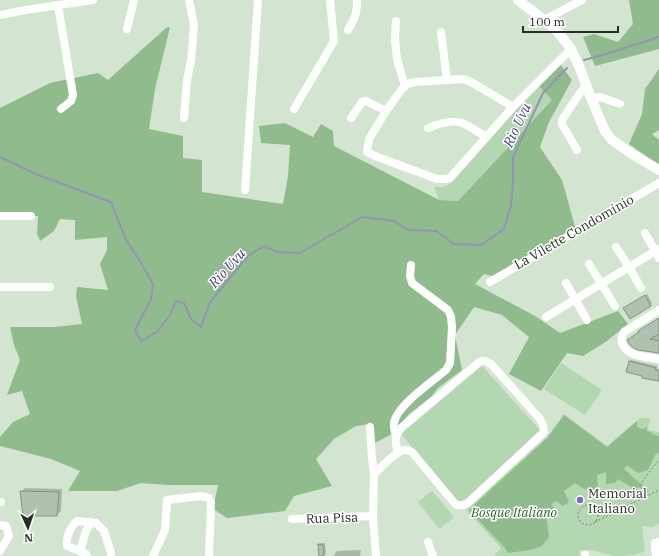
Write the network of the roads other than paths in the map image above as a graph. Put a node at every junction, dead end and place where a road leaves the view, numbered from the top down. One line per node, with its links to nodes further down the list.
1 (93, 0): 9 (street)
2 (134, 0): 13 (street)
3 (189, 0): 26 (street)
4 (258, 0): 33 (street)
5 (330, 0): 23 (street)
6 (357, 0): 14 (street)
7 (518, 0): 11 (main road)
8 (579, 1): 11 (street)
9 (58, 5): 10 (street); 24 (street)
10 (0, 15)
11 (544, 20): 16 (main road)
12 (396, 21): 18 (street)
13 (127, 30)
14 (348, 30)
15 (441, 32): 17 (street)
16 (571, 49): 19 (main road); 22 (street)
17 (447, 80): 18 (street); 22 (street)
18 (405, 86): 25 (street)
19 (586, 86): 20 (main road); 30 (street)
20 (591, 98): 21 (street); 31 (main road)
21 (620, 104)
22 (513, 107): 29 (street)
23 (294, 109)
24 (62, 110)
25 (386, 111): 27 (street); 29 (street)
26 (184, 118)
27 (351, 118)
28 (428, 128): 29 (street)
29 (487, 137)
30 (577, 150)
31 (659, 170)
32 (659, 183): 42 (street, La Vilette Condomínio)
33 (245, 190)
34 (0, 216): 35 (street)
35 (31, 216)
36 (645, 233): 38 (street)
37 (616, 247): 41 (street)
38 (658, 253): 41 (street)
39 (590, 264): 44 (street)
40 (411, 265): 55 (street)
41 (629, 267): 44 (street); 47 (street)
42 (490, 282)
43 (566, 283): 48 (street)
44 (602, 283): 48 (street); 49 (street)
45 (0, 287): 46 (street)
46 (50, 287)
47 (640, 288)
48 (576, 299): 51 (street); 52 (street)
49 (615, 306)
50 (659, 310): 53 (street)
51 (546, 317)
52 (587, 320)
53 (659, 359)
54 (370, 427): 57 (street)
55 (396, 435): 56 (street); 56 (street)
56 (396, 454): 57 (street)
57 (374, 474): 58 (street)
58 (373, 516): 59 (street, Rua Pisa); 69 (street)
59 (292, 519)
60 (91, 522): 65 (street); 66 (street); 66 (street)
61 (0, 525): 64 (street)
62 (428, 542): 70 (street)
63 (657, 542): 71 (street)
64 (0, 551)
65 (112, 553)
66 (83, 554)
67 (153, 556): 68 (street)
68 (209, 556)
69 (376, 556)
70 (433, 556)
71 (656, 556)

